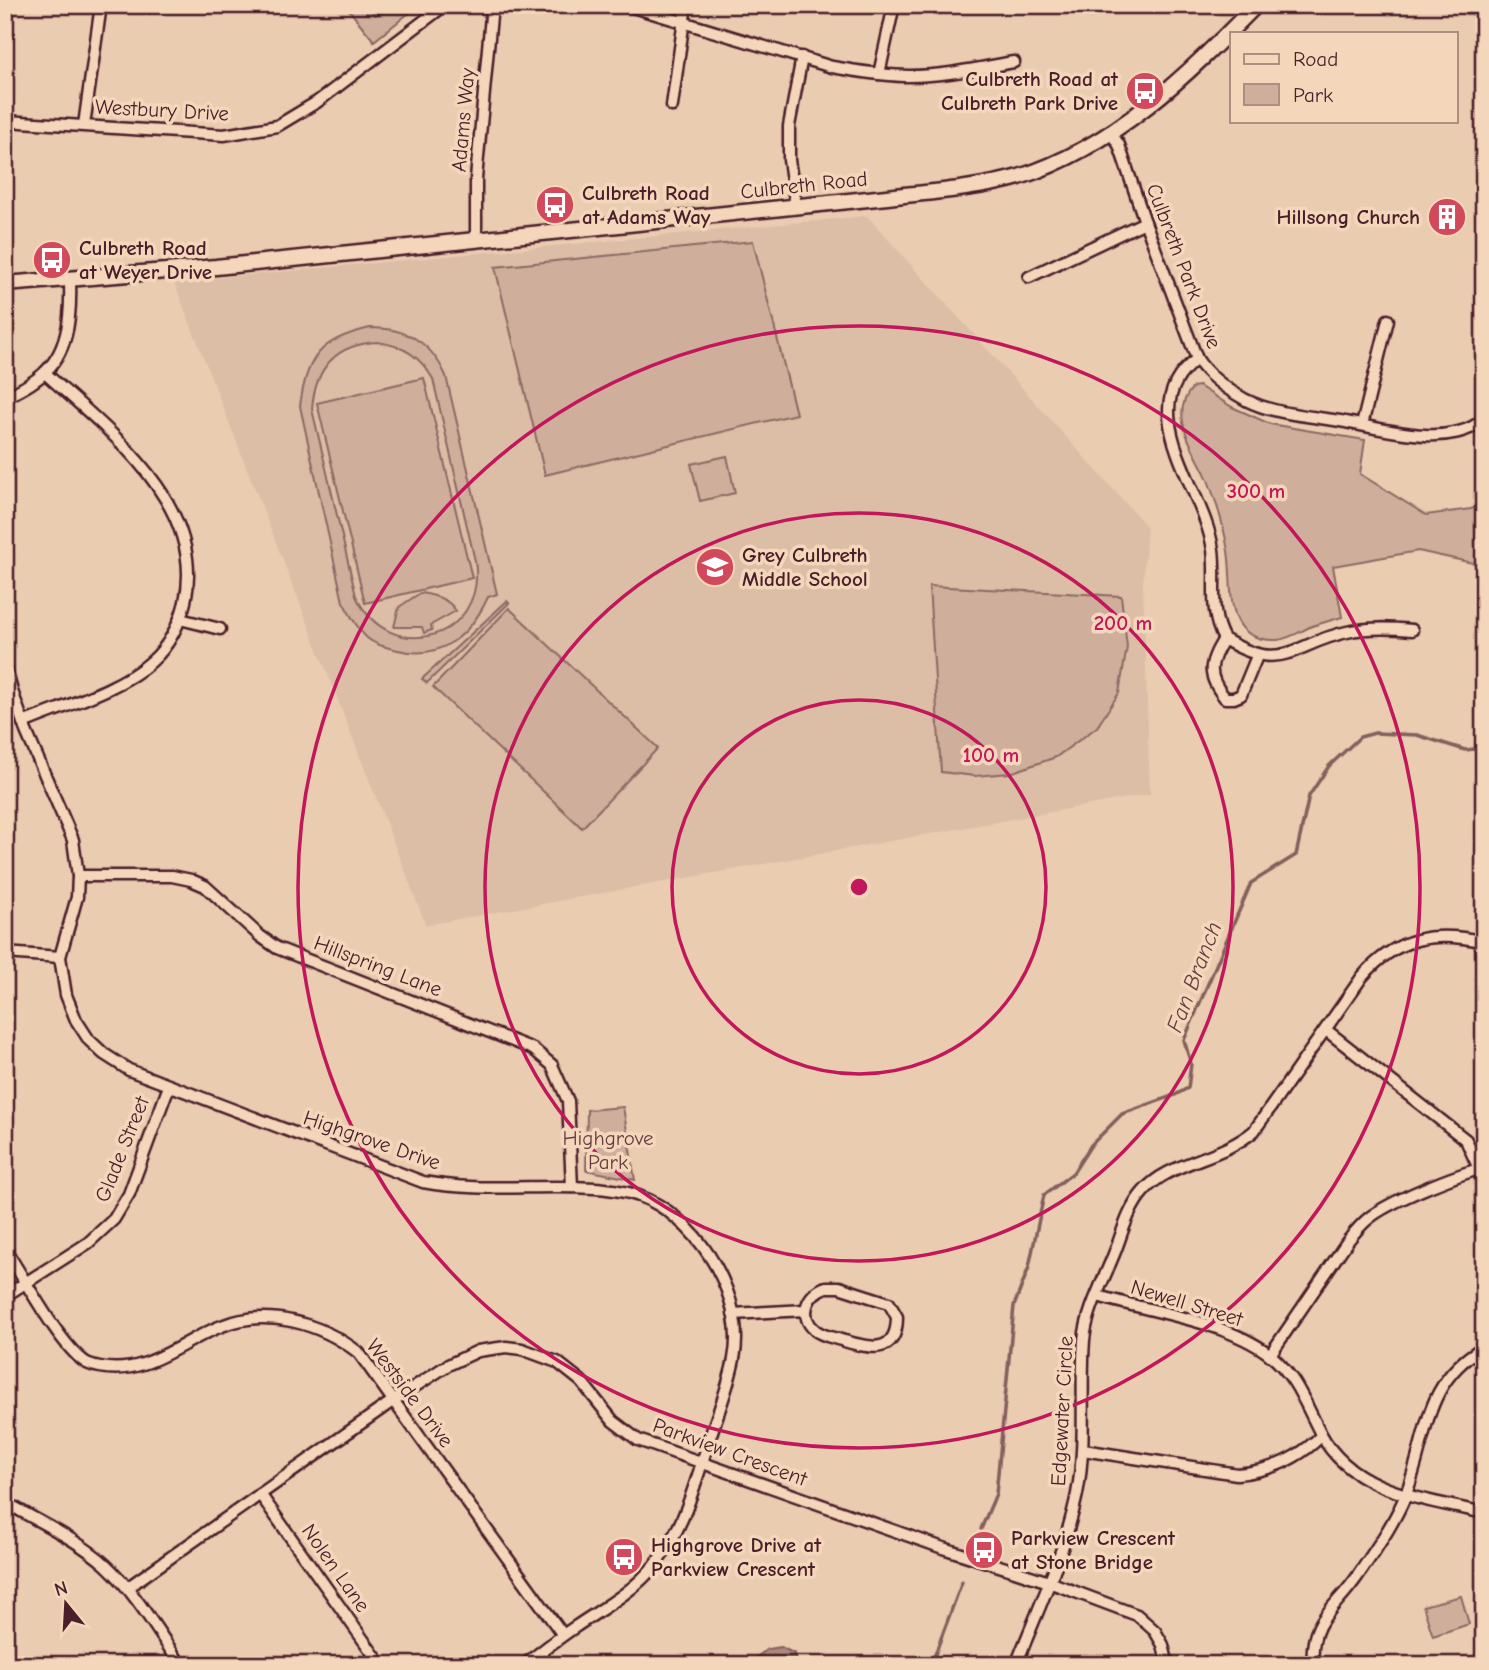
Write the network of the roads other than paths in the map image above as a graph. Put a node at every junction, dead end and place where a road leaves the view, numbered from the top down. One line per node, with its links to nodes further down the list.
1 (101, 5): 14 (street)
2 (445, 5): 14 (street, Westbury Drive)
3 (492, 5): 18 (street, Adams Way)
4 (626, 5): 8 (street)
5 (686, 5): 8 (street)
6 (894, 5): 11 (street)
7 (1256, 5): 15 (street, Culbreth Road)
8 (684, 23): 9 (street); 12 (street)
9 (802, 58): 11 (street); 16 (street)
10 (1014, 62): 11 (street)
11 (879, 74)
12 (672, 106)
13 (5, 121): 14 (street, Westbury Drive)
14 (84, 125)
15 (1111, 133): 16 (street, Culbreth Road); 17 (street, Culbreth Park Drive)
16 (796, 207): 18 (street, Culbreth Road)
17 (1145, 222): 19 (street); 23 (street, Culbreth Park Drive)
18 (476, 238): 20 (street, Culbreth Road)
19 (1029, 277)
20 (70, 279): 21 (street, Culbreth Road); 24 (street)
21 (5, 284)
22 (1388, 320): 27 (street)
23 (1198, 359): 27 (street, Culbreth Park Drive); 31 (street)
24 (45, 373): 25 (street); 28 (street)
25 (5, 398)
26 (1484, 417): 27 (street, Culbreth Park Drive)
27 (1362, 425)
28 (180, 619): 29 (street); 34 (street)
29 (220, 629)
30 (1412, 629): 32 (street)
31 (1224, 639): 32 (street); 32 (street)
32 (1257, 656)
33 (5, 665): 34 (street, Highgrove Drive)
34 (23, 723): 35 (street, Highgrove Drive)
35 (78, 876): 38 (street, Highgrove Drive); 42 (street, Hillspring Lane)
36 (1484, 942): 39 (street, Edgewater Circle)
37 (5, 953): 38 (street)
38 (60, 957): 40 (street, Highgrove Drive)
39 (1326, 1030): 41 (street); 47 (street, Edgewater Circle)
40 (169, 1086): 42 (street, Highgrove Drive); 45 (street, Glade Street)
41 (1481, 1168): 43 (street); 51 (street)
42 (572, 1187): 49 (street, Highgrove Drive)
43 (1484, 1189)
44 (5, 1249): 45 (street, Westside Drive)
45 (26, 1282): 46 (street, Glade Street); 52 (street, Westside Drive)
46 (5, 1296)
47 (1098, 1296): 51 (street, Newell Street); 54 (street, Edgewater Circle)
48 (806, 1310): 48 (street); 49 (street)
49 (733, 1314): 55 (street, Highgrove Drive)
50 (1484, 1347): 57 (street)
51 (1270, 1355): 53 (street, Newell Street)
52 (394, 1399): 55 (street, Parkview Crescent); 56 (street, Parkview Crescent); 62 (street, Westside Drive)
53 (1321, 1436): 54 (street); 57 (street, Newell Street)
54 (1083, 1450): 60 (street, Edgewater Circle)
55 (702, 1463): 60 (street, Parkview Crescent); 62 (street, Highgrove Drive)
56 (260, 1494): 61 (street, Parkview Crescent); 64 (street, Nolen Lane)
57 (1406, 1494): 59 (street, Newell Street); 68 (street)
58 (5, 1502): 61 (street)
59 (1484, 1513)
60 (1049, 1582): 66 (street, Edgewater Circle); 67 (street, Parkview Crescent)
61 (127, 1588): 63 (street)
62 (563, 1635): 65 (street, Highgrove Drive)
63 (181, 1665)
64 (381, 1665)
65 (524, 1665)
66 (1016, 1665)
67 (1168, 1665)
68 (1313, 1665)

